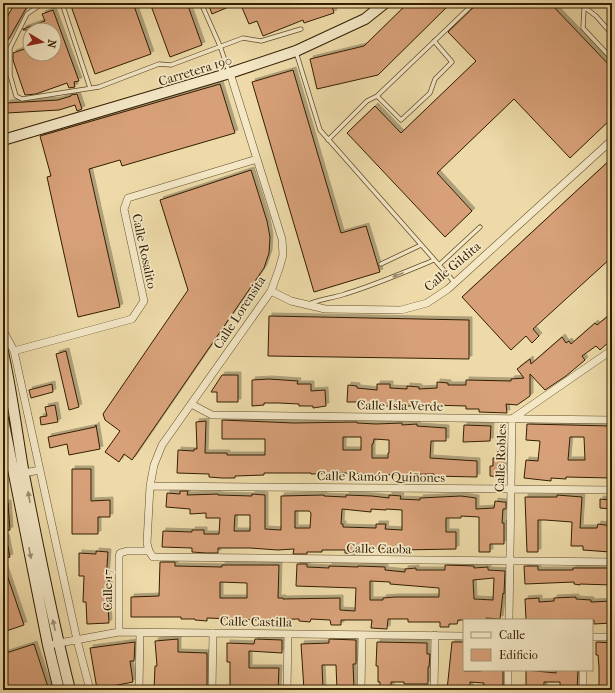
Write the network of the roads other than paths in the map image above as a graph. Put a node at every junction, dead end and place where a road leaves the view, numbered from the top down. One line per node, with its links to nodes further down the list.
1 (43, 3): 15 (lane)
2 (62, 3): 15 (lane)
3 (201, 3): 11 (lane)
4 (385, 3): 12 (street, Carretera 190)
5 (579, 3): 7 (lane)
6 (472, 5): 10 (lane)
7 (584, 8): 9 (lane); 13 (lane)
8 (301, 29): 11 (lane)
9 (612, 34)
10 (434, 41): 16 (lane); 16 (lane)
11 (220, 46): 14 (lane); 15 (lane)
12 (296, 51): 14 (street, Carretera 190); 18 (lane)
13 (612, 59)
14 (230, 73): 17 (street, Carretera 190); 20 (street, Calle Lorensita)
15 (90, 88)
16 (377, 96): 18 (lane)
17 (3, 140)
18 (328, 140): 22 (lane)
19 (612, 140): 26 (street, Calle Gildita)
20 (257, 159): 27 (street, Calle Lorensita); 31 (street, Calle Rosalito)
21 (480, 227): 25 (lane)
22 (421, 245): 23 (lane); 24 (lane)
23 (434, 260): 25 (lane); 28 (lane, one-way to 28)
24 (381, 264)
25 (439, 265): 26 (lane)
26 (454, 283): 28 (street, Calle Gildita)
27 (271, 291): 28 (street, Calle Gildita); 33 (street, Calle Lorensita)
28 (307, 304)
29 (3, 330): 31 (street)
30 (612, 350): 35 (street, Calle Robles)
31 (14, 351): 38 (street)
32 (3, 352): 39 (street)
33 (191, 404): 35 (street, Calle Isla Verde); 40 (street, Calle Lorensita)
34 (3, 418): 37 (street)
35 (512, 419): 36 (street, Calle Isla Verde); 41 (street, Calle Robles)
36 (612, 420)
37 (6, 453): 57 (street, one-way to 57)
38 (40, 470): 39 (street); 56 (street)
39 (24, 474): 57 (street, one-way to 39)
40 (150, 486): 41 (street, Calle Ramón Quiñones); 43 (street, Calle Lorensita)
41 (511, 489): 42 (street, Calle Ramón Quiñones); 44 (street, Calle Robles)
42 (612, 490)
43 (149, 551): 44 (street, Calle Caoba); 47 (street, Calle 17)
44 (510, 561): 45 (street, Calle Caoba); 46 (street, Calle Robles)
45 (612, 562)
46 (509, 619)
47 (119, 632): 48 (street, Calle Castilla); 56 (street, Calle Castilla)
48 (140, 632): 49 (street, Calle Castilla); 63 (street)
49 (213, 633): 50 (street, Calle Castilla); 64 (street)
50 (288, 634): 51 (street, Calle Castilla); 65 (street)
51 (362, 635): 52 (street, Calle Castilla); 66 (street)
52 (435, 635): 53 (street, Calle Castilla); 67 (street)
53 (463, 636)
54 (593, 637): 55 (street)
55 (612, 637)
56 (77, 640): 57 (street, Calle Castilla); 62 (street)
57 (53, 644): 60 (street); 61 (street)
58 (508, 671): 68 (street)
59 (583, 671): 69 (street)
60 (59, 690)
61 (70, 690)
62 (90, 690)
63 (139, 690)
64 (212, 690)
65 (287, 690)
66 (361, 690)
67 (434, 690)
68 (508, 690)
69 (583, 690)

